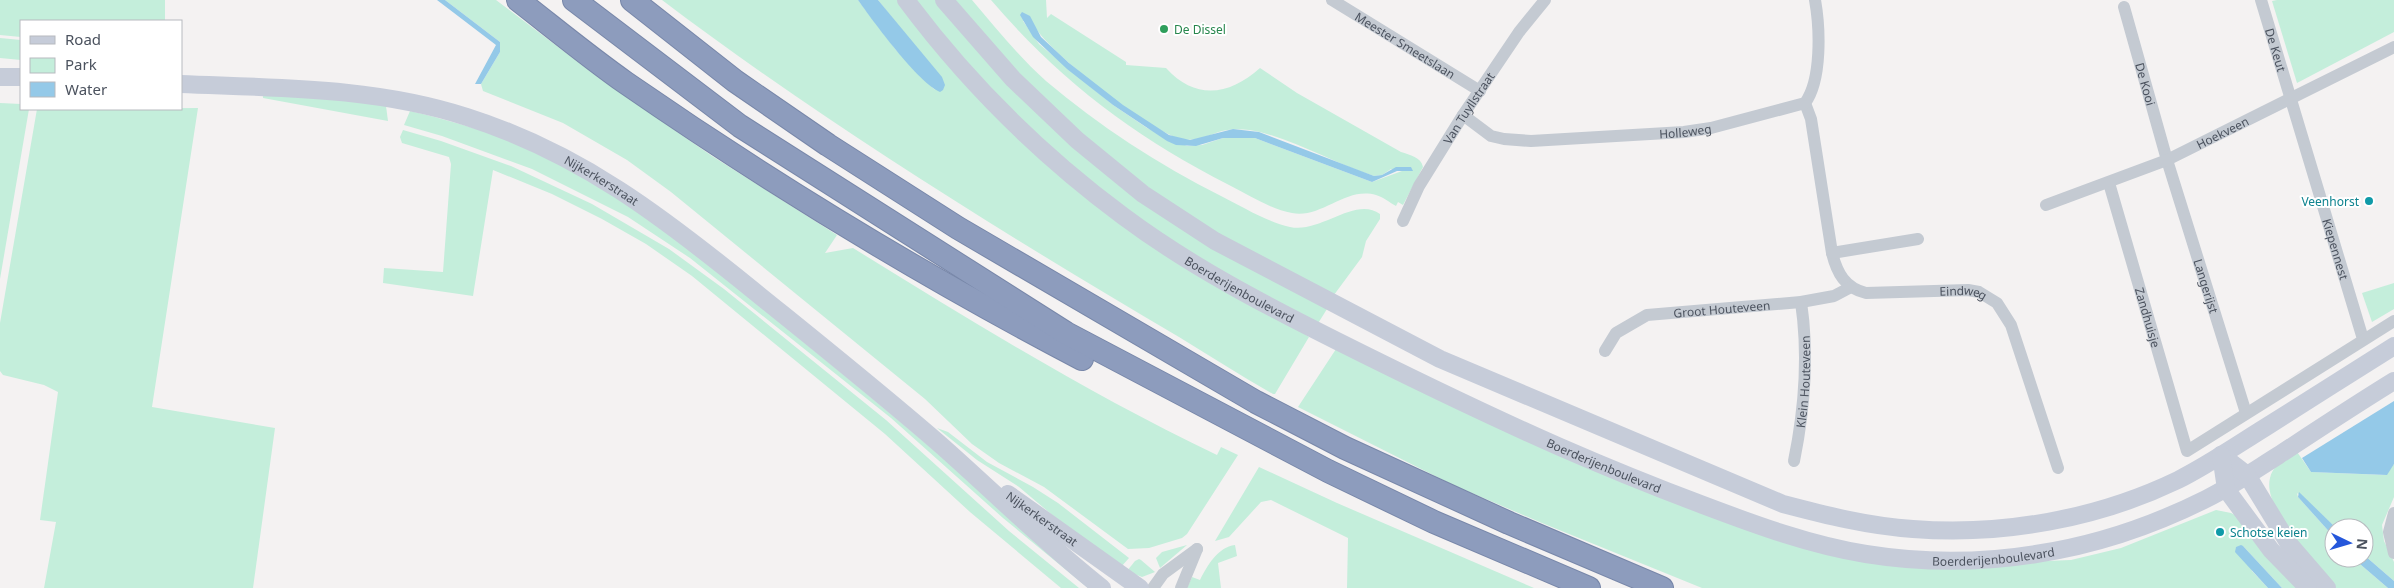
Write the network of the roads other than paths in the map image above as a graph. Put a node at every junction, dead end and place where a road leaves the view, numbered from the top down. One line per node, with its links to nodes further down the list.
1 (518, 0): 37 (highway)
2 (574, 0): 37 (highway)
3 (632, 0): 47 (highway)
4 (906, 0): 39 (main road, Boerderijenboulevard)
5 (944, 0): 34 (main road)
6 (1332, 0): 15 (street, Meester Smeetslaan)
7 (1545, 0): 15 (street, Van Tuyllstraat)
8 (1815, 0): 17 (street)
9 (2261, 0): 16 (street, De Keut)
10 (2124, 7): 19 (street, De Kooi)
11 (2394, 47): 16 (street, Hoekveen)
12 (0, 77): 13 (main road)
13 (20, 78)
14 (182, 84): 33 (main road, Nijkerkerstraat)
15 (1480, 92): 18 (street, Van Tuyllstraat)
16 (2290, 100): 19 (street, Hoekveen); 28 (street, Kiepennest)
17 (1806, 103): 18 (street, Holleweg); 24 (street)
18 (1463, 115): 22 (street, Van Tuyllstraat)
19 (2167, 160): 20 (street, Hoekveen); 32 (street, Langerijst)
20 (2109, 183): 21 (street, Hoekveen); 32 (street, Zandhuisje)
21 (2046, 205)
22 (1403, 221)
23 (1918, 238): 24 (street)
24 (1832, 253): 25 (street)
25 (1851, 287): 26 (street, Groot Houteveen); 36 (street, Eindweg)
26 (1801, 302): 30 (street, Groot Houteveen); 35 (street, Klein Houteveen)
27 (2394, 321): 28 (street)
28 (2363, 339): 32 (street)
29 (2394, 346): 34 (main road)
30 (1605, 351)
31 (2394, 381): 38 (main road, Boerderijenboulevard)
32 (2246, 413)
33 (945, 449): 42 (main road, Nijkerkerstraat); 43 (main road, Nijkerkerstraat)
34 (2222, 455): 38 (main road); 39 (main road)
35 (1794, 461)
36 (2058, 468)
37 (1328, 471): 46 (highway)
38 (2247, 475): 39 (main road, Boerderijenboulevard); 49 (main road)
39 (2226, 489): 48 (main road)
40 (2394, 513): 41 (street)
41 (2394, 553)
42 (1102, 588)
43 (1140, 588)
44 (1153, 588): 45 (street)
45 (1181, 588)
46 (1589, 588)
47 (1662, 588)
48 (2308, 588)
49 (2327, 588)

